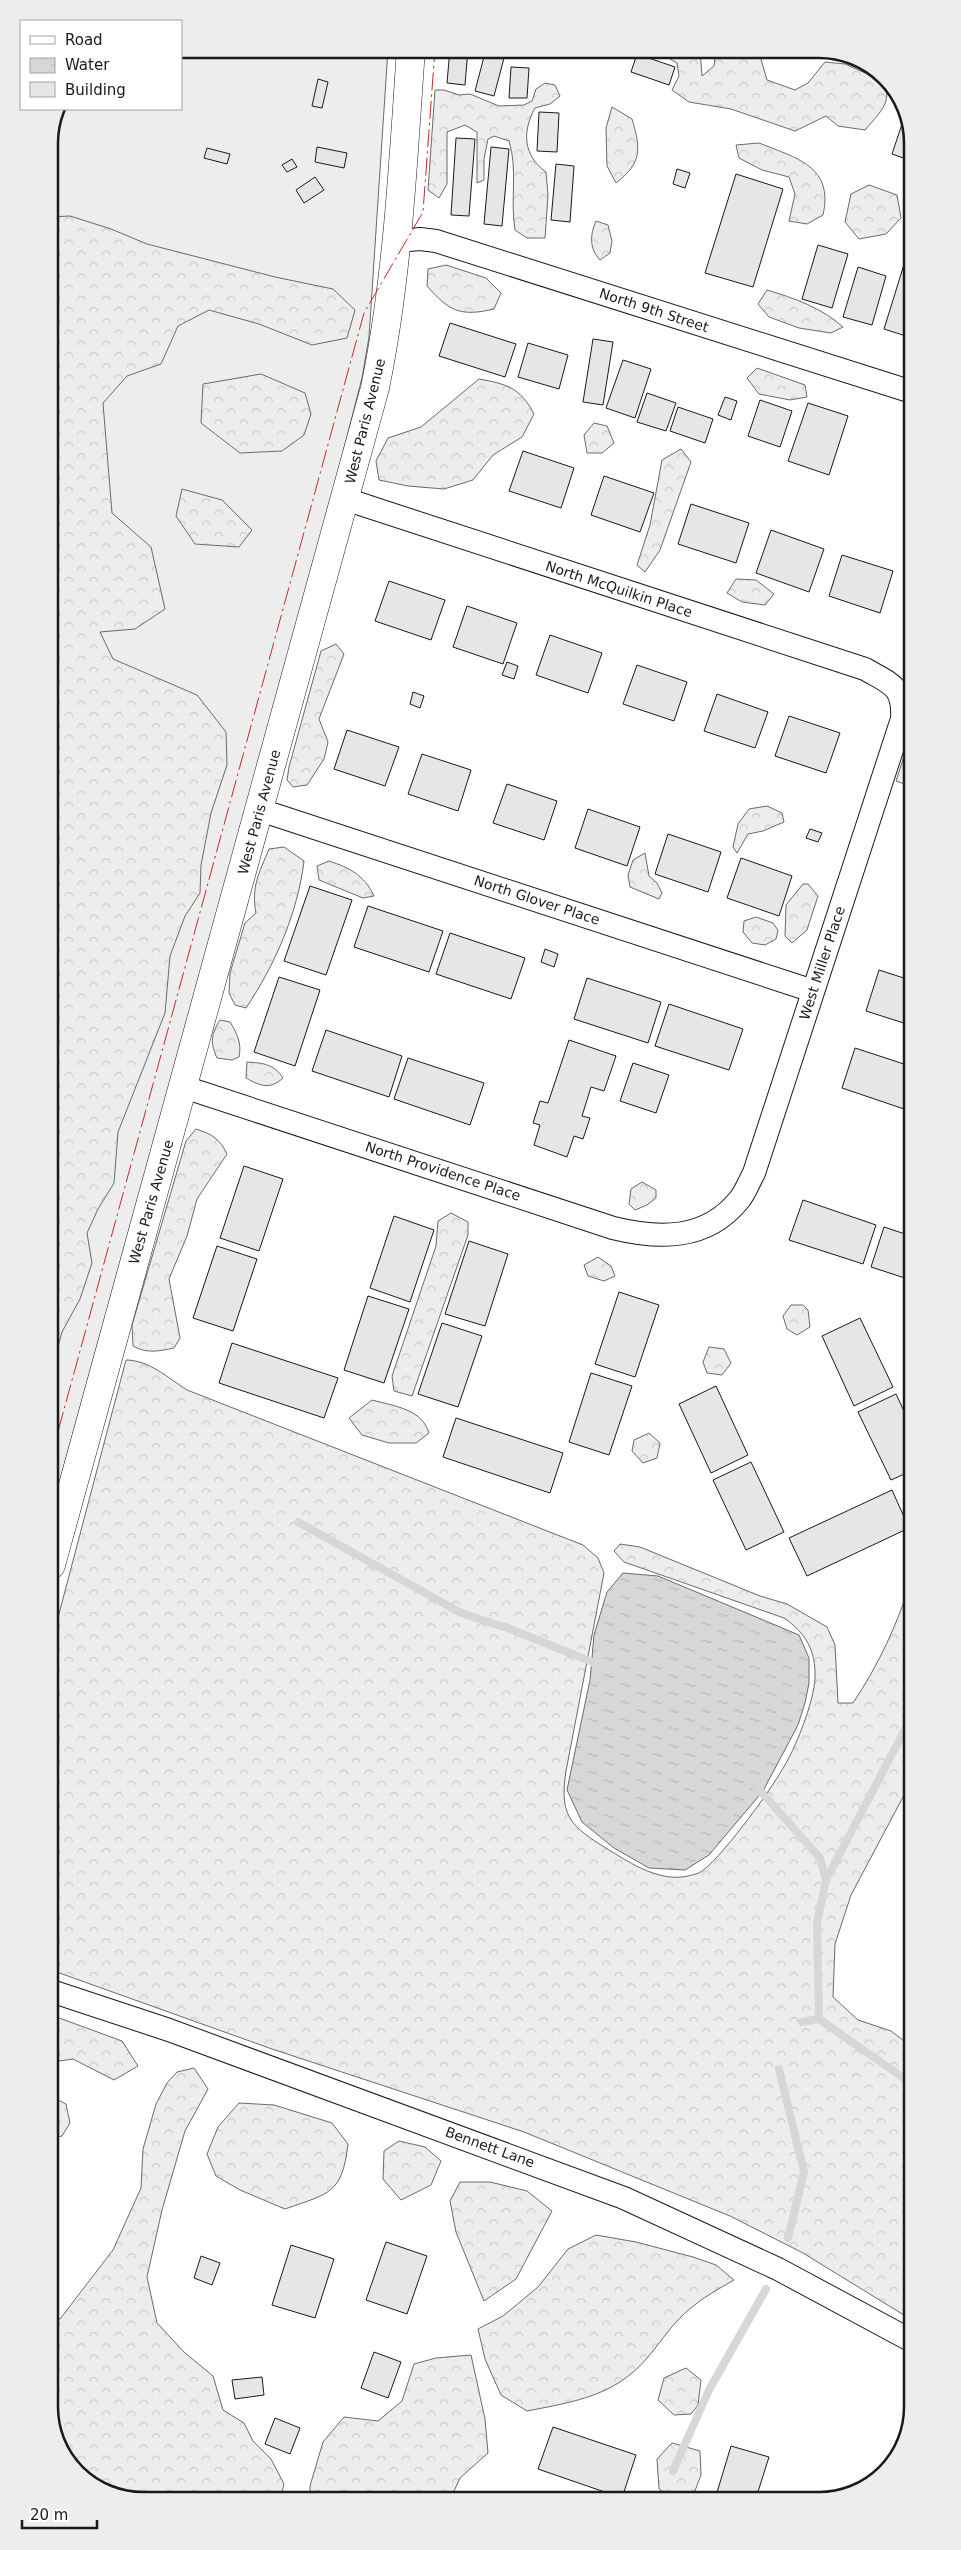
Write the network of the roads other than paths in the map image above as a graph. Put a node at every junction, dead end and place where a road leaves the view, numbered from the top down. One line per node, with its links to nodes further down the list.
1 (410, 58): 2 (main road, West Paris Avenue)
2 (398, 241): 3 (street, North 9th Street); 4 (main road, West Paris Avenue)
3 (904, 389)
4 (345, 500): 5 (street, North McQuilkin Place); 6 (main road, West Paris Avenue)
5 (891, 684): 7 (street, West Miller Place)
6 (260, 810): 7 (street, North Glover Place); 8 (main road, West Paris Avenue)
7 (813, 992): 9 (street, West Miller Place)
8 (184, 1087): 9 (street, North Providence Place); 10 (main road, West Paris Avenue)
9 (704, 1226)
10 (58, 1540)
11 (58, 1993): 12 (street, Bennett Lane)
12 (904, 2337)

